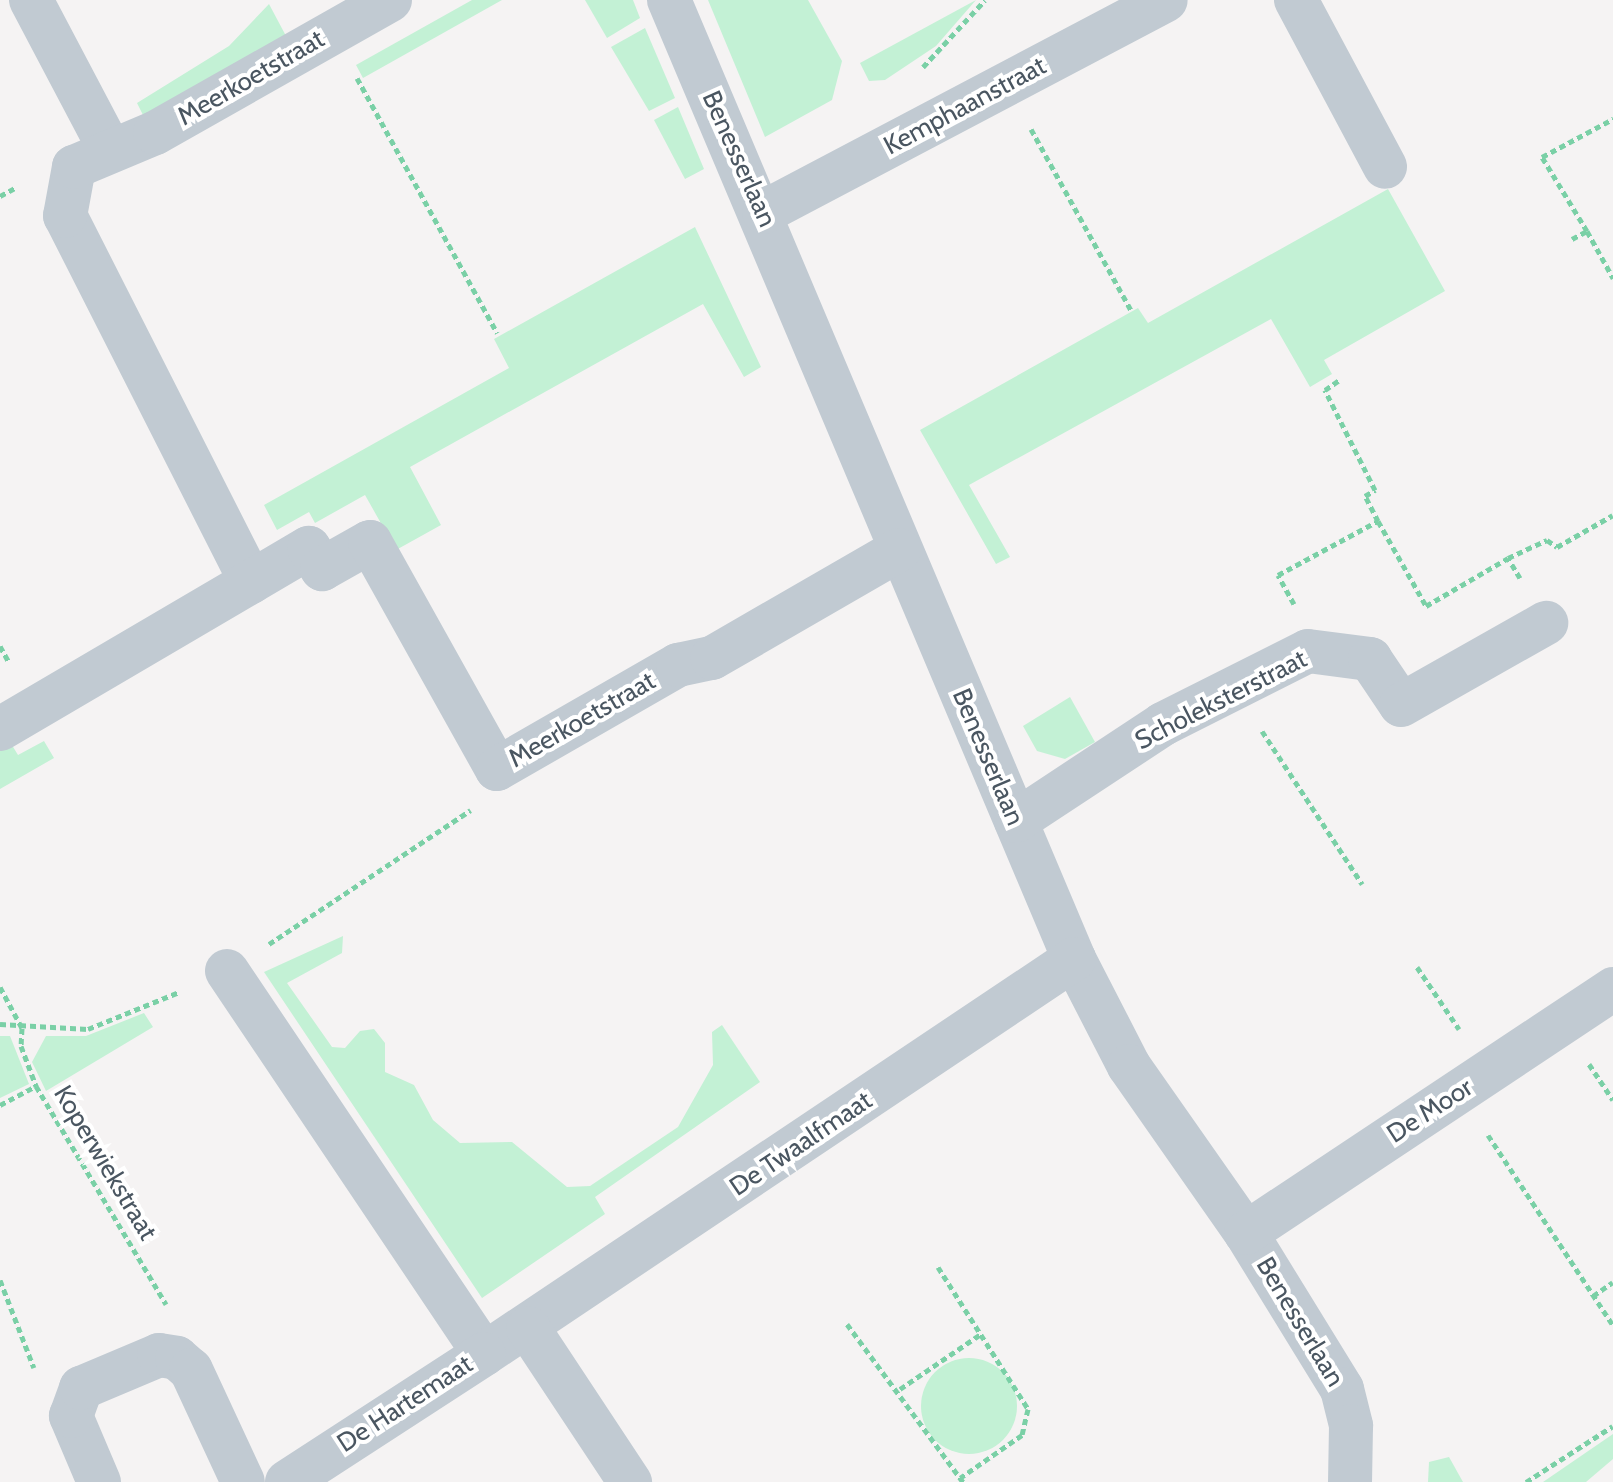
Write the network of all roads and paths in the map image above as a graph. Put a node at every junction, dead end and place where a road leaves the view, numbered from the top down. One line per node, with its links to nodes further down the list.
1 (31, 0): 11 (street)
2 (390, 0): 7 (street, Meerkoetstraat)
3 (669, 0): 13 (street, Benesserlaan)
4 (985, 0): 8 (path, Kemphaanstraat)
5 (1166, 0): 9 (street, Kemphaanstraat)
6 (1296, 0): 12 (street)
7 (332, 32): 11 (street, Meerkoetstraat); 18 (path)
8 (920, 70)
9 (1006, 84): 13 (street, Kemphaanstraat); 17 (path)
10 (1613, 119): 14 (path)
11 (109, 148): 24 (street, Meerkoetstraat)
12 (1385, 167)
13 (764, 212): 22 (street, Benesserlaan)
14 (1587, 231): 15 (path); 16 (path)
15 (1572, 239)
16 (1613, 278)
17 (1131, 310)
18 (497, 333)
19 (1341, 379): 21 (path)
20 (1613, 515): 23 (path)
21 (1378, 521): 23 (path); 26 (path)
22 (899, 550): 24 (street, Meerkoetstraat); 29 (street, Benesserlaan)
23 (1508, 558): 25 (path)
24 (251, 582): 28 (street, Meerkoetstraat)
25 (1546, 623): 26 (street, Scholeksterstraat)
26 (1323, 653): 27 (street, Scholeksterstraat)
27 (1234, 687): 29 (street, Scholeksterstraat); 30 (path)
28 (0, 729)
29 (1016, 821): 31 (street, Benesserlaan)
30 (1362, 884)
31 (1074, 959): 39 (street, Benesserlaan); 46 (street, De Twaalfmaat)
32 (1417, 967): 36 (path)
33 (227, 971): 48 (street)
34 (0, 987): 37 (path, Koperwiekstraat)
35 (1613, 989): 36 (street, De Moor)
36 (1474, 1082): 39 (street, De Moor); 43 (path)
37 (36, 1086): 38 (path); 49 (path, Koperwiekstraat)
38 (0, 1105)
39 (1246, 1233): 58 (street, Benesserlaan)
40 (938, 1267): 47 (path)
41 (0, 1280): 51 (path)
42 (1613, 1282): 43 (path)
43 (1593, 1296): 45 (path)
44 (847, 1324): 50 (path)
45 (1613, 1325)
46 (528, 1328): 48 (street, De Twaalfmaat); 57 (street)
47 (981, 1334): 50 (path); 53 (path)
48 (484, 1354): 56 (street, De Hartemaat)
49 (159, 1355): 51 (street); 55 (street)
50 (900, 1389): 53 (path)
51 (71, 1416): 54 (street)
52 (1613, 1426): 59 (path)
53 (962, 1480)
54 (99, 1482)
55 (243, 1482)
56 (287, 1482)
57 (630, 1482)
58 (1350, 1482)
59 (1526, 1482)

